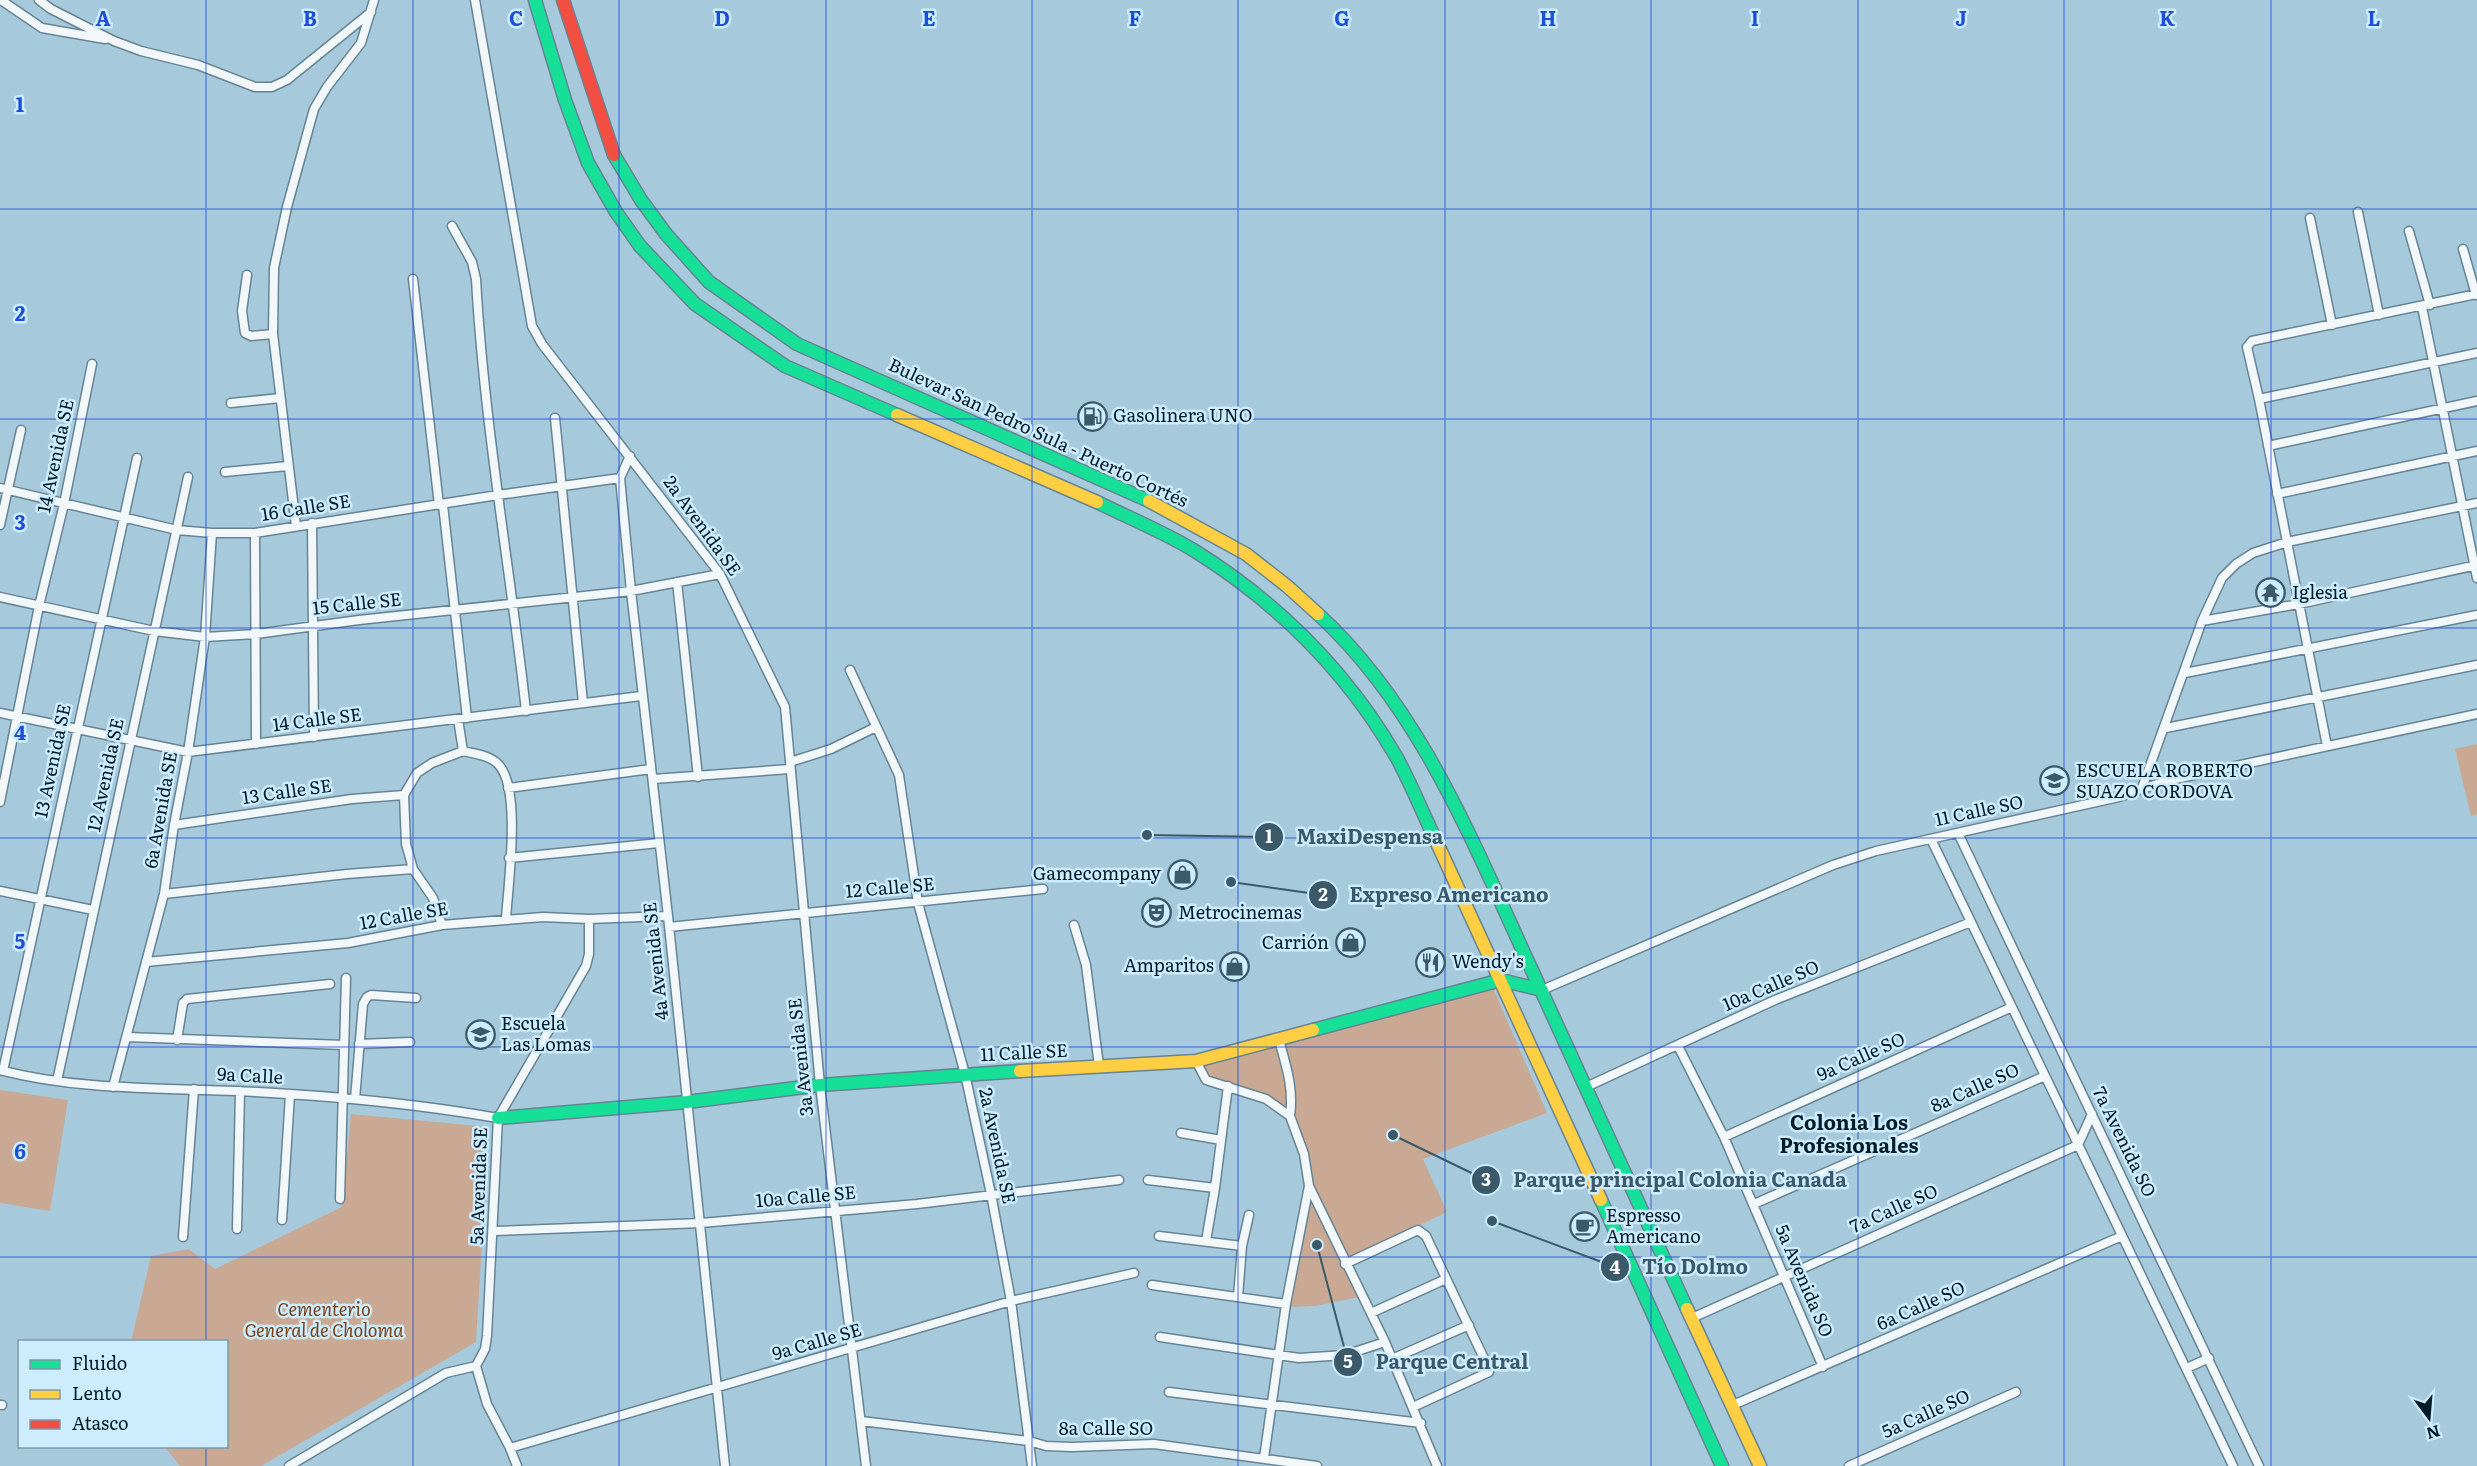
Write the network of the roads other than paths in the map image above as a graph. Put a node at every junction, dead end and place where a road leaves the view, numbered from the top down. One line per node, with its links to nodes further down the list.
1 (1, 0): 8 (street)
2 (39, 0): 8 (street)
3 (374, 0): 7 (street)
4 (475, 0): 33 (street, 2a Avenida SE)
5 (536, 0): 126 (main road, Bulevar San Pedro Sula - Puerto Cortés)
6 (562, 0): 128 (main road, Bulevar San Pedro Sula - Puerto Cortés)
7 (372, 11): 8 (street); 20 (street)
8 (114, 41)
9 (2358, 212): 18 (street)
10 (2310, 218): 19 (street)
11 (452, 226): 43 (street)
12 (2409, 231): 17 (street)
13 (2463, 249): 16 (street)
14 (247, 275): 20 (street)
15 (413, 279): 46 (street)
16 (2476, 295): 17 (street)
17 (2426, 306): 18 (street); 22 (street)
18 (2379, 315): 19 (street)
19 (2332, 325): 25 (street)
20 (273, 334): 24 (street)
21 (2477, 353): 22 (street)
22 (2433, 362): 25 (street); 28 (street)
23 (92, 364): 45 (street, 14 Avenida SE)
24 (280, 399): 27 (street); 36 (street)
25 (2259, 399): 31 (street)
26 (2477, 401): 28 (street)
27 (231, 403)
28 (2442, 408): 31 (street); 34 (street)
29 (555, 418): 40 (street)
30 (21, 430): 41 (street)
31 (2268, 446): 42 (street)
32 (2477, 451): 34 (street)
33 (630, 456): 39 (street, 4a Avenida SE); 57 (street, 2a Avenida SE)
34 (2452, 456): 42 (street); 47 (street)
35 (137, 458): 48 (street, 13 Avenida SE)
36 (288, 466): 37 (street); 51 (street)
37 (225, 472)
38 (188, 477): 52 (street, 12 Avenida SE)
39 (620, 478): 40 (street, 16 Calle SE); 60 (street, 4a Avenida SE)
40 (562, 487): 43 (street, 16 Calle SE); 62 (street)
41 (4, 489): 45 (street, 16 Calle SE); 50 (street)
42 (2277, 494): 55 (street)
43 (498, 495): 46 (street, 16 Calle SE); 64 (street)
44 (2477, 503): 47 (street)
45 (64, 504): 48 (street, 16 Calle SE); 65 (street, 14 Avenida SE)
46 (441, 505): 49 (street, 16 Calle SE); 66 (street)
47 (2462, 506): 55 (street); 56 (street)
48 (123, 518): 52 (street, 16 Calle SE); 68 (street, 13 Avenida SE)
49 (312, 523): 51 (street, 16 Calle SE); 70 (street)
50 (0, 525)
51 (296, 526): 54 (street, 16 Calle SE)
52 (177, 530): 53 (street, 16 Calle SE); 71 (street, 12 Avenida SE)
53 (212, 533): 54 (street, 16 Calle SE); 73 (street, 6a Avenida SE)
54 (255, 533): 72 (street)
55 (2287, 542): 63 (street); 69 (street)
56 (2476, 566): 58 (street); 63 (street)
57 (720, 574): 59 (street, 15 Calle SE); 75 (street, 2a Avenida SE)
58 (2477, 578)
59 (677, 582): 60 (street, 15 Calle SE); 98 (street)
60 (630, 591): 62 (street, 15 Calle SE); 79 (street, 4a Avenida SE)
61 (0, 597): 65 (street, 15 Calle SE)
62 (572, 597): 64 (street, 15 Calle SE); 81 (street)
63 (2299, 603): 69 (street); 74 (street)
64 (514, 604): 66 (street, 15 Calle SE); 82 (street)
65 (39, 606): 68 (street, 15 Calle SE); 85 (street, 14 Avenida SE)
66 (455, 610): 70 (street, 15 Calle SE); 86 (street)
67 (2477, 615): 74 (street)
68 (101, 619): 71 (street, 15 Calle SE); 89 (street, 13 Avenida SE)
69 (2202, 621): 78 (street)
70 (312, 626): 72 (street, 15 Calle SE); 90 (street)
71 (154, 631): 73 (street, 15 Calle SE); 91 (street, 12 Avenida SE)
72 (256, 634): 73 (street, 15 Calle SE); 92 (street)
73 (205, 637): 95 (street, 6a Avenida SE)
74 (2308, 649): 78 (street); 80 (street)
75 (758, 650): 96 (street, 3a Avenida SE)
76 (2477, 665): 80 (street)
77 (850, 670): 87 (street, 2a Avenida SE)
78 (2185, 674): 88 (street)
79 (641, 696): 81 (street, 14 Calle SE); 97 (street, 4a Avenida SE)
80 (2318, 698): 88 (street); 93 (street)
81 (583, 704): 82 (street, 14 Calle SE)
82 (526, 711): 86 (street, 14 Calle SE)
83 (0, 713): 85 (street, 14 Calle SE)
84 (2477, 714): 93 (street, 11 Calle SO)
85 (18, 717): 89 (street, 14 Calle SE); 103 (street, 14 Avenida SE)
86 (463, 718): 90 (street, 14 Calle SE); 94 (street)
87 (876, 727): 96 (street); 114 (street, 2a Avenida SE)
88 (2166, 728): 101 (street)
89 (76, 729): 91 (street, 14 Calle SE); 113 (street, 13 Avenida SE)
90 (314, 737): 92 (street, 14 Calle SE)
91 (130, 742): 95 (street, 14 Calle SE); 115 (street, 12 Avenida SE)
92 (256, 744): 95 (street, 14 Calle SE)
93 (2327, 746): 101 (street, 11 Calle SO)
94 (463, 751): 100 (street); 102 (street)
95 (188, 752): 104 (street, 6a Avenida SE)
96 (790, 765): 98 (street); 116 (street, 3a Avenida SE)
97 (651, 769): 99 (street, 4a Avenida SE); 100 (street)
98 (698, 777): 99 (street)
99 (653, 779): 107 (street, 4a Avenida SE)
100 (508, 788): 108 (street)
101 (2142, 788): 105 (street, 11 Calle SO)
102 (404, 795): 104 (street, 13 Calle SE); 109 (street)
103 (0, 802)
104 (174, 825): 112 (street, 6a Avenida SE)
105 (1958, 833): 106 (street, 11 Calle SO); 154 (street, 7a Avenida SO)
106 (1932, 839): 120 (street); 128 (street, 11 Calle SO)
107 (659, 843): 108 (street); 117 (street, 4a Avenida SE)
108 (509, 858): 118 (street)
109 (413, 869): 112 (street); 121 (street)
110 (1043, 889): 114 (street, 12 Calle SE)
111 (0, 891): 113 (street)
112 (164, 894): 124 (street, 6a Avenida SE)
113 (41, 900): 115 (street); 140 (street, 13 Avenida SE)
114 (918, 903): 116 (street, 12 Calle SE); 141 (street, 2a Avenida SE)
115 (93, 910): 143 (street, 12 Avenida SE)
116 (803, 912): 123 (street, 12 Calle SE); 144 (street, 3a Avenida SE)
117 (668, 916): 119 (street, 12 Calle SE); 123 (street, 4a Avenida SE)
118 (506, 919): 119 (street, 12 Calle SE); 121 (street, 12 Calle SE)
119 (589, 919): 156 (street, 5a Avenida SE)
120 (1971, 922): 130 (street); 137 (street, 10a Calle SO)
121 (442, 925): 124 (street, 12 Calle SE)
122 (1074, 925): 139 (street)
123 (669, 927): 153 (street, 4a Avenida SE)
124 (146, 962): 131 (street, 6a Avenida SE)
125 (346, 978): 136 (street)
126 (1501, 980): 128 (main road, 11 Calle SE); 133 (main road, 11 Calle SE); 217 (main road, Bulevar San Pedro Sula - Puerto Cortés)
127 (330, 984): 132 (street)
128 (1542, 990): 147 (main road, Bulevar San Pedro Sula - Puerto Cortés)
129 (416, 998): 135 (street)
130 (2012, 1007): 142 (street); 158 (street, 9a Calle SO)
131 (128, 1037): 132 (street); 146 (street, 6a Avenida SE)
132 (177, 1040): 136 (street)
133 (1279, 1040): 138 (main road, 11 Calle SE); 155 (street)
134 (410, 1042): 135 (street)
135 (359, 1044): 152 (street)
136 (344, 1045): 151 (street)
137 (1678, 1046): 147 (street, 10a Calle SO); 158 (street, 5a Avenida SO)
138 (1196, 1061): 139 (main road, 11 Calle SE); 145 (street)
139 (1099, 1066): 141 (main road, 11 Calle SE)
140 (2, 1071): 143 (street, 9a Calle)
141 (965, 1074): 144 (main road, 11 Calle SE); 165 (street, 2a Avenida SE)
142 (2045, 1076): 160 (street); 167 (street, 8a Calle SO)
143 (57, 1081): 146 (street, 9a Calle)
144 (820, 1085): 153 (main road, 11 Calle SE); 168 (street, 3a Avenida SE)
145 (1228, 1086): 155 (street); 159 (street)
146 (113, 1087): 148 (street, 9a Calle)
147 (1586, 1087): 188 (main road, Bulevar San Pedro Sula - Puerto Cortés)
148 (194, 1089): 149 (street, 9a Calle); 176 (street)
149 (240, 1091): 150 (street, 9a Calle); 172 (street)
150 (291, 1095): 151 (street, 9a Calle); 170 (street)
151 (342, 1099): 152 (street, 9a Calle); 166 (street)
152 (356, 1099): 156 (street, 9a Calle)
153 (687, 1102): 156 (main road, 11 Calle SE); 171 (street, 4a Avenida SE)
154 (2092, 1114): 160 (street); 194 (street, 7a Avenida SO)
155 (1290, 1116): 163 (street)
156 (498, 1119): 173 (street, 5a Avenida SE)
157 (1181, 1133): 159 (street)
158 (1724, 1137): 167 (street, 5a Avenida SO)
159 (1221, 1140): 164 (street)
160 (2078, 1145): 175 (street); 181 (street, 7a Calle SO)
161 (1119, 1180): 165 (street, 10a Calle SE)
162 (1148, 1180): 164 (street)
163 (1309, 1186): 179 (street); 186 (street)
164 (1215, 1188): 177 (street)
165 (991, 1194): 168 (street, 10a Calle SE); 185 (street, 2a Avenida SE)
166 (340, 1199)
167 (1754, 1204): 181 (street, 5a Avenida SO)
168 (836, 1212): 171 (street, 10a Calle SE); 192 (street, 3a Avenida SE)
169 (1249, 1215): 178 (street)
170 (282, 1220)
171 (701, 1223): 173 (street, 10a Calle SE); 199 (street, 4a Avenida SE)
172 (237, 1229)
173 (494, 1231): 196 (street, 5a Avenida SE)
174 (1159, 1236): 177 (street)
175 (2122, 1236): 197 (street, 6a Calle SO); 198 (street)
176 (183, 1237)
177 (1206, 1241): 178 (street)
178 (1242, 1246): 184 (street)
179 (1345, 1263): 182 (street); 187 (street)
180 (1134, 1273): 185 (street, 9a Calle SE)
181 (1783, 1277): 188 (street, 7a Calle SO); 197 (street, 5a Avenida SO)
182 (1446, 1279): 187 (street); 189 (street)
183 (1152, 1285): 184 (street)
184 (1238, 1297): 186 (street)
185 (1011, 1302): 192 (street, 9a Calle SE); 207 (street, 2a Avenida SE)
186 (1286, 1304): 193 (street)
187 (1371, 1313): 191 (street)
188 (1692, 1317): 203 (main road, Bulevar San Pedro Sula - Puerto Cortés)
189 (1469, 1325): 195 (street); 204 (street)
190 (1160, 1337): 193 (street)
191 (1385, 1342): 193 (street); 195 (street)
192 (852, 1350): 199 (street, 9a Calle SE); 205 (street, 3a Avenida SE)
193 (1279, 1356): 202 (street)
194 (2210, 1358): 198 (street); 221 (street, 7a Avenida SO)
195 (1392, 1359): 204 (street)
196 (476, 1366): 208 (street); 210 (street)
197 (1823, 1367): 203 (street, 6a Calle SO)
198 (2187, 1368): 220 (street)
199 (718, 1388): 208 (street, 9a Calle SE); 212 (street, 4a Avenida SE)
200 (1169, 1392): 202 (street)
201 (2016, 1392): 219 (street, 5a Calle SO)
202 (1271, 1405): 206 (street); 209 (street)
203 (1732, 1405): 218 (main road, Bulevar San Pedro Sula - Puerto Cortés)
204 (1413, 1407): 206 (street)
205 (861, 1421): 207 (street, 8a Calle SO); 213 (street, 3a Avenida SE)
206 (1421, 1423): 216 (street)
207 (1029, 1441): 209 (street, 8a Calle SO); 214 (street, 2a Avenida SE)
208 (510, 1448): 211 (street)
209 (1264, 1458): 215 (street, 8a Calle SO)
210 (290, 1466)
211 (517, 1466)
212 (725, 1466)
213 (866, 1466)
214 (1032, 1466)
215 (1317, 1466)
216 (1437, 1466)
217 (1722, 1466)
218 (1760, 1466)
219 (1850, 1466)
220 (2233, 1466)
221 (2259, 1466)

